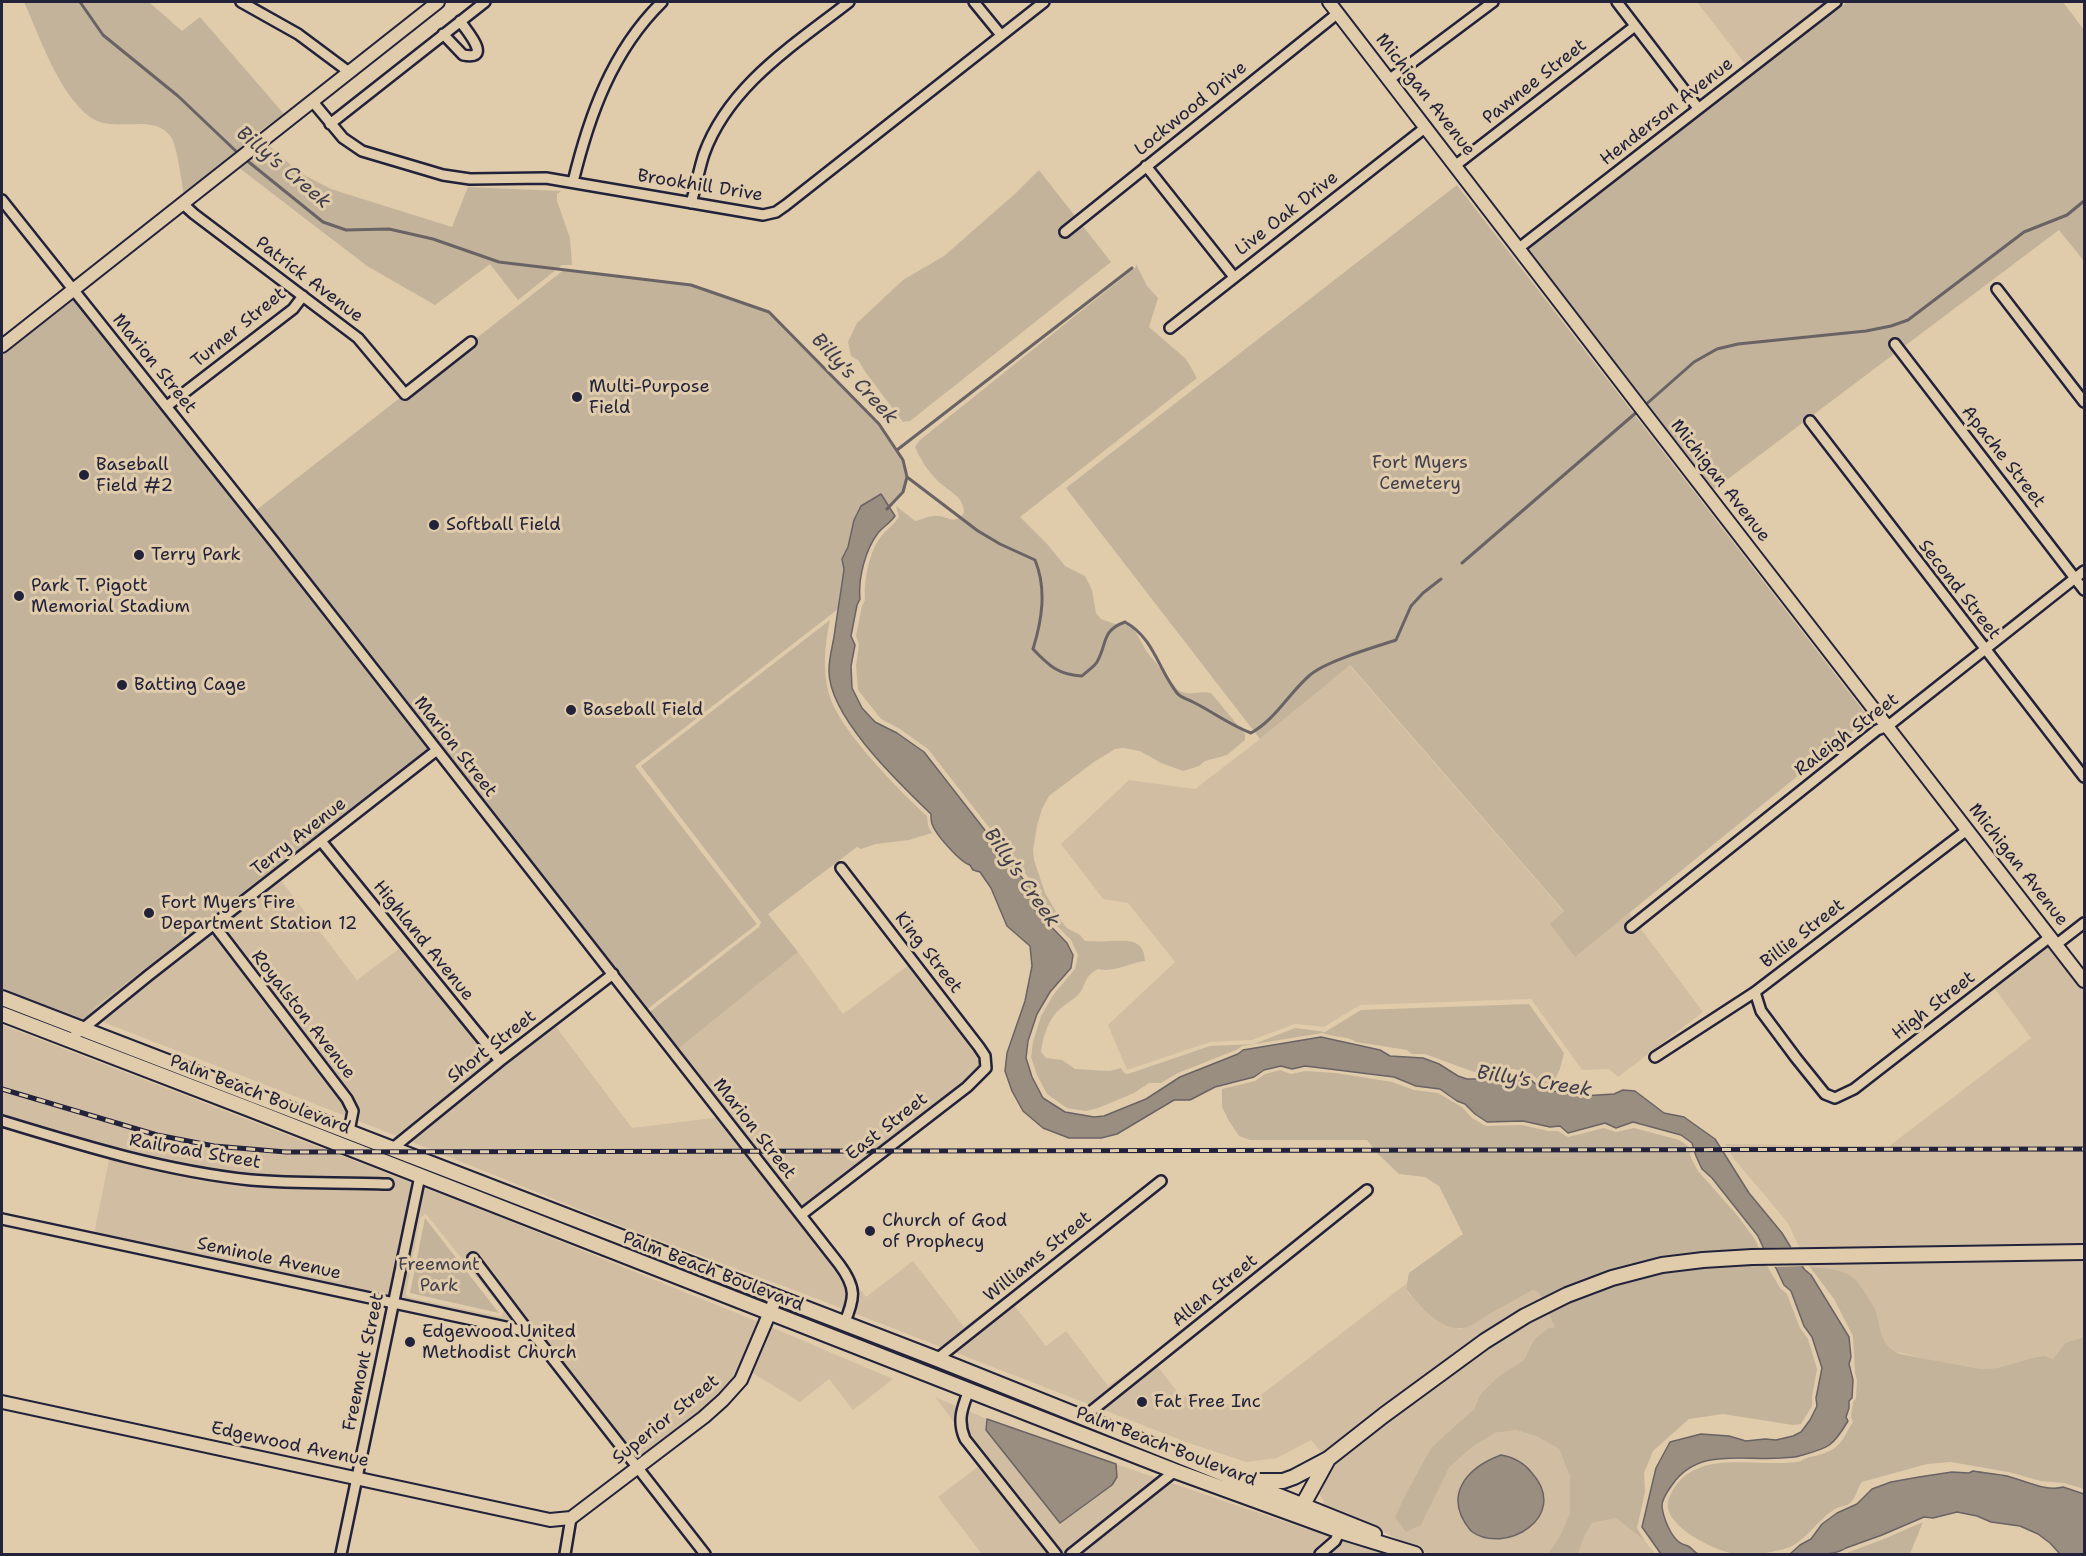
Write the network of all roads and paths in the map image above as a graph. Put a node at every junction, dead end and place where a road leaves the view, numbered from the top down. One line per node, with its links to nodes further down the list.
1 (241, 2): 17 (street)
2 (438, 2): 17 (street)
3 (485, 2): 13 (street)
4 (662, 2): 25 (street)
5 (849, 2): 27 (street)
6 (974, 2): 16 (street)
7 (1044, 2): 16 (street, Brookhill Drive)
8 (1329, 2): 12 (street, Michigan Avenue)
9 (1493, 2): 18 (street)
10 (1617, 2): 14 (street)
11 (1836, 2): 20 (street, Henderson Avenue)
12 (1338, 13): 18 (street, Michigan Avenue); 24 (street, Lockwood Drive)
13 (460, 21): 15 (street); 15 (street)
14 (1635, 26): 20 (street); 23 (street, Pawnee Street)
15 (443, 34): 21 (street)
16 (1001, 35): 27 (street, Brookhill Drive)
17 (349, 72): 19 (street)
18 (1389, 79): 22 (street, Michigan Avenue)
19 (313, 102): 21 (street, Brookhill Drive); 28 (street)
20 (1698, 108): 30 (street, Henderson Avenue)
21 (330, 124): 25 (street, Brookhill Drive)
22 (1426, 127): 23 (street, Michigan Avenue); 31 (street, Live Oak Drive)
23 (1456, 165): 30 (street, Michigan Avenue)
24 (1146, 166): 29 (street, Lockwood Drive); 31 (street)
25 (573, 182): 27 (street, Brookhill Drive)
26 (2, 200): 33 (street, Marion Street)
27 (691, 203)
28 (183, 204): 33 (street); 34 (street, Patrick Avenue)
29 (1065, 232)
30 (1519, 248): 46 (street, Michigan Avenue)
31 (1234, 277): 35 (street, Live Oak Drive)
32 (1997, 289): 39 (street)
33 (74, 290): 38 (street); 40 (street, Marion Street)
34 (303, 296): 36 (street, Patrick Avenue); 40 (street, Turner Street)
35 (1170, 328)
36 (471, 342)
37 (1895, 344): 43 (street, Apache Street)
38 (2, 346)
39 (2085, 402)
40 (167, 406): 47 (street, Marion Street)
41 (1810, 421): 45 (street, Second Street)
42 (2085, 571): 43 (street, Raleigh Street)
43 (2075, 578): 44 (street, Apache Street); 45 (street, Raleigh Street)
44 (2085, 590)
45 (1984, 649): 46 (street, Raleigh Street); 48 (street, Second Street)
46 (1888, 726): 49 (street, Michigan Avenue); 54 (street, Raleigh Street)
47 (437, 750): 50 (street, Terry Avenue); 56 (street, Marion Street)
48 (2085, 777)
49 (1967, 830): 55 (street, Michigan Avenue); 58 (street, Billie Street)
50 (321, 841): 53 (street, Terry Avenue); 64 (street, Highland Avenue)
51 (841, 868): 65 (street, King Street)
52 (2085, 923): 55 (street, High Street)
53 (214, 925): 61 (street, Terry Avenue); 68 (street, Royalston Avenue)
54 (1631, 927)
55 (2053, 940): 57 (street, Michigan Avenue); 58 (street, High Street)
56 (613, 974): 64 (street, Short Street); 75 (street, Marion Street)
57 (2085, 981)
58 (1755, 993): 63 (street, Billie Street)
59 (2, 998): 61 (main road, Palm Beach Boulevard)
60 (2, 1014): 62 (main road, Palm Beach Boulevard)
61 (83, 1029): 62 (street, Terry Avenue); 68 (main road, Palm Beach Boulevard)
62 (69, 1040): 66 (main road, Palm Beach Boulevard)
63 (1655, 1057)
64 (500, 1061): 69 (street, Short Street)
65 (986, 1061): 75 (street, East Street)
66 (252, 1110): 68 (main road); 70 (main road, Palm Beach Boulevard)
67 (2, 1121): 72 (street, Railroad Street)
68 (349, 1131): 69 (main road, Palm Beach Boulevard)
69 (393, 1148): 74 (main road, Palm Beach Boulevard)
70 (420, 1176): 74 (main road); 80 (street, Freemont Street); 81 (main road, Palm Beach Boulevard)
71 (1161, 1181): 84 (street, Williams Street)
72 (388, 1184)
73 (1367, 1190): 87 (street, Allen Street)
74 (538, 1205): 79 (main road, Palm Beach Boulevard)
75 (801, 1215): 82 (street, Marion Street)
76 (2, 1219): 80 (street, Seminole Avenue)
77 (2085, 1252): 89 (main road)
78 (473, 1258): 83 (street)
79 (776, 1298): 81 (street, Superior Street); 82 (main road, Palm Beach Boulevard)
80 (393, 1303): 83 (street, Seminole Avenue); 92 (street, Freemont Street)
81 (770, 1314): 85 (main road, Palm Beach Boulevard); 90 (street, Superior Street)
82 (844, 1324): 84 (main road, Palm Beach Boulevard)
83 (529, 1332): 90 (street)
84 (937, 1359): 87 (main road, Palm Beach Boulevard)
85 (969, 1390): 88 (main road, Palm Beach Boulevard); 101 (street)
86 (2, 1402): 92 (street, Edgewood Avenue)
87 (1084, 1417): 88 (main road); 93 (main road, Palm Beach Boulevard)
88 (1048, 1421): 91 (main road, Palm Beach Boulevard)
89 (1328, 1459): 93 (main road); 94 (main road)
90 (638, 1468): 95 (street, Superior Street); 100 (street)
91 (1175, 1472): 94 (main road, Palm Beach Boulevard); 102 (street)
92 (358, 1478): 95 (street, Edgewood Avenue); 98 (street, Freemont Street)
93 (1236, 1478): 94 (main road)
94 (1300, 1510): 96 (main road, Palm Beach Boulevard); 97 (main road)
95 (571, 1518): 99 (street)
96 (1340, 1532): 97 (main road, Palm Beach Boulevard); 103 (street)
97 (1411, 1553)
98 (341, 1554)
99 (565, 1554)
100 (705, 1554)
101 (1056, 1554)
102 (1071, 1554)
103 (1320, 1554)

